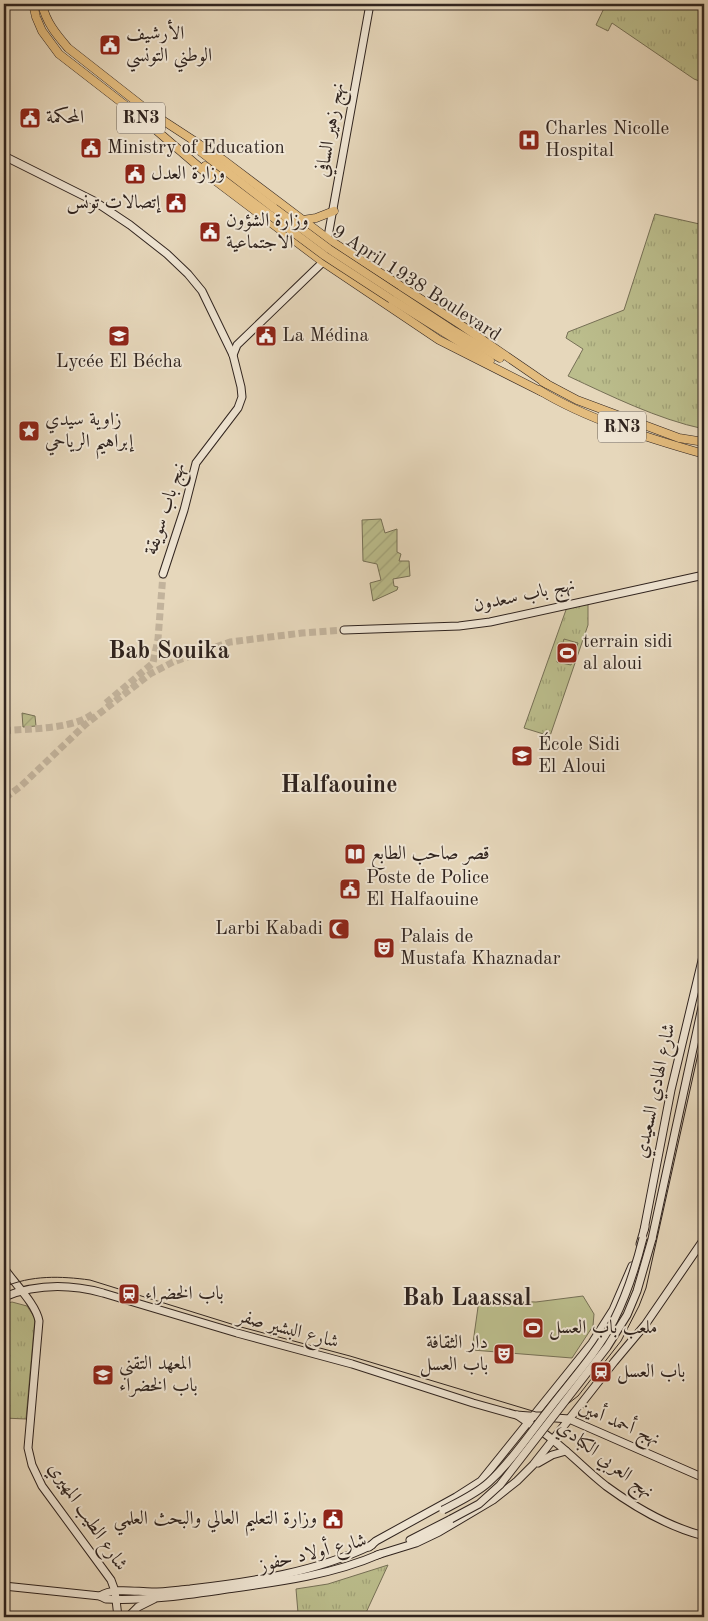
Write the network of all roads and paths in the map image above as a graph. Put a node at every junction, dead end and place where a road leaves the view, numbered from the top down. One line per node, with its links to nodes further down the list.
1 (33, 4): 5 (main road, 9 April 1938 Boulevard / RN3)
2 (42, 4): 4 (main road, 9 April 1938 Boulevard / RN3)
3 (370, 4): 7 (main road, نهج زهير السافي)
4 (153, 114): 8 (main road, 9 April 1938 Boulevard / RN3); 9 (main road, 9 April 1938 Boulevard)
5 (149, 124): 8 (main road, 9 April 1938 Boulevard / RN3); 12 (main road, 9 April 1938 Boulevard)
6 (4, 156): 14 (main road, نهج باب سويقة)
7 (334, 211): 9 (main road); 10 (main road, نهج زهير السافي)
8 (272, 212): 13 (main road, 9 April 1938 Boulevard / RN3, bridge)
9 (303, 220): 10 (main road, 9 April 1938 Boulevard)
10 (328, 239): 11 (main road, 9 April 1938 Boulevard); 12 (main road, نهج زهير السافي)
11 (347, 252): 12 (main road); 15 (main road, 9 April 1938 Boulevard)
12 (323, 262): 14 (main road); 16 (main road, 9 April 1938 Boulevard)
13 (394, 296): 15 (main road, 9 April 1938 Boulevard / RN3); 16 (main road, 9 April 1938 Boulevard / RN3)
14 (231, 352): 21 (main road, نهج باب سويقة)
15 (547, 384): 17 (main road, 9 April 1938 Boulevard / RN3)
16 (542, 392): 20 (main road, 9 April 1938 Boulevard / RN3)
17 (679, 438): 18 (main road, 9 April 1938 Boulevard / RN3); 19 (main road, 9 April 1938 Boulevard)
18 (704, 442)
19 (704, 446)
20 (704, 453)
21 (163, 574)
22 (704, 575): 23 (main road, نهج باب سعدون)
23 (346, 630)
24 (704, 952): 26 (main road, شارع الهادي السعيدي)
25 (704, 998): 28 (main road, شارع الهادي السعيدي)
26 (645, 1227): 27 (main road, شارع الهادي السعيدي); 36 (main road, شارع أولاد حفوز)
27 (643, 1238): 44 (main road, شارع أولاد حفوز, bridge)
28 (652, 1239): 45 (main road, شارع أولاد حفوز, bridge)
29 (704, 1239): 37 (main road)
30 (4, 1268): 32 (main road, شارع الطيب المهيري)
31 (4, 1276): 32 (main road)
32 (14, 1282): 33 (main road, شارع الطيب المهيري)
33 (20, 1291): 34 (main road, شارع البشير صفر); 35 (main road, شارع البشير صفر); 47 (main road, شارع الطيب المهيري)
34 (4, 1297)
35 (516, 1415): 36 (main road, نهج أحمد أمين); 38 (main road, نهج العربي الكبادي)
36 (533, 1416): 37 (main road, نهج أحمد أمين); 38 (main road, شارع أولاد حفوز)
37 (569, 1419): 39 (main road); 42 (main road, نهج أحمد أمين)
38 (528, 1423): 39 (main road, نهج العربي الكبادي); 44 (main road, شارع أولاد حفوز)
39 (554, 1440): 40 (main road, نهج العربي الكبادي); 41 (main road)
40 (566, 1451): 41 (main road); 43 (main road, نهج العربي الكبادي)
41 (534, 1465): 45 (main road)
42 (704, 1478)
43 (704, 1536)
44 (369, 1547): 47 (main road, شارع أولاد حفوز)
45 (377, 1555): 49 (main road, شارع أولاد حفوز)
46 (4, 1586): 48 (main road)
47 (116, 1591): 48 (main road, شارع أولاد حفوز); 50 (main road, شارع الطيب المهيري)
48 (100, 1596): 50 (main road, شارع أولاد حفوز)
49 (158, 1597): 50 (main road, شارع أولاد حفوز); 52 (main road)
50 (116, 1600): 51 (main road, شارع الطيب المهيري)
51 (118, 1617)
52 (128, 1617)

